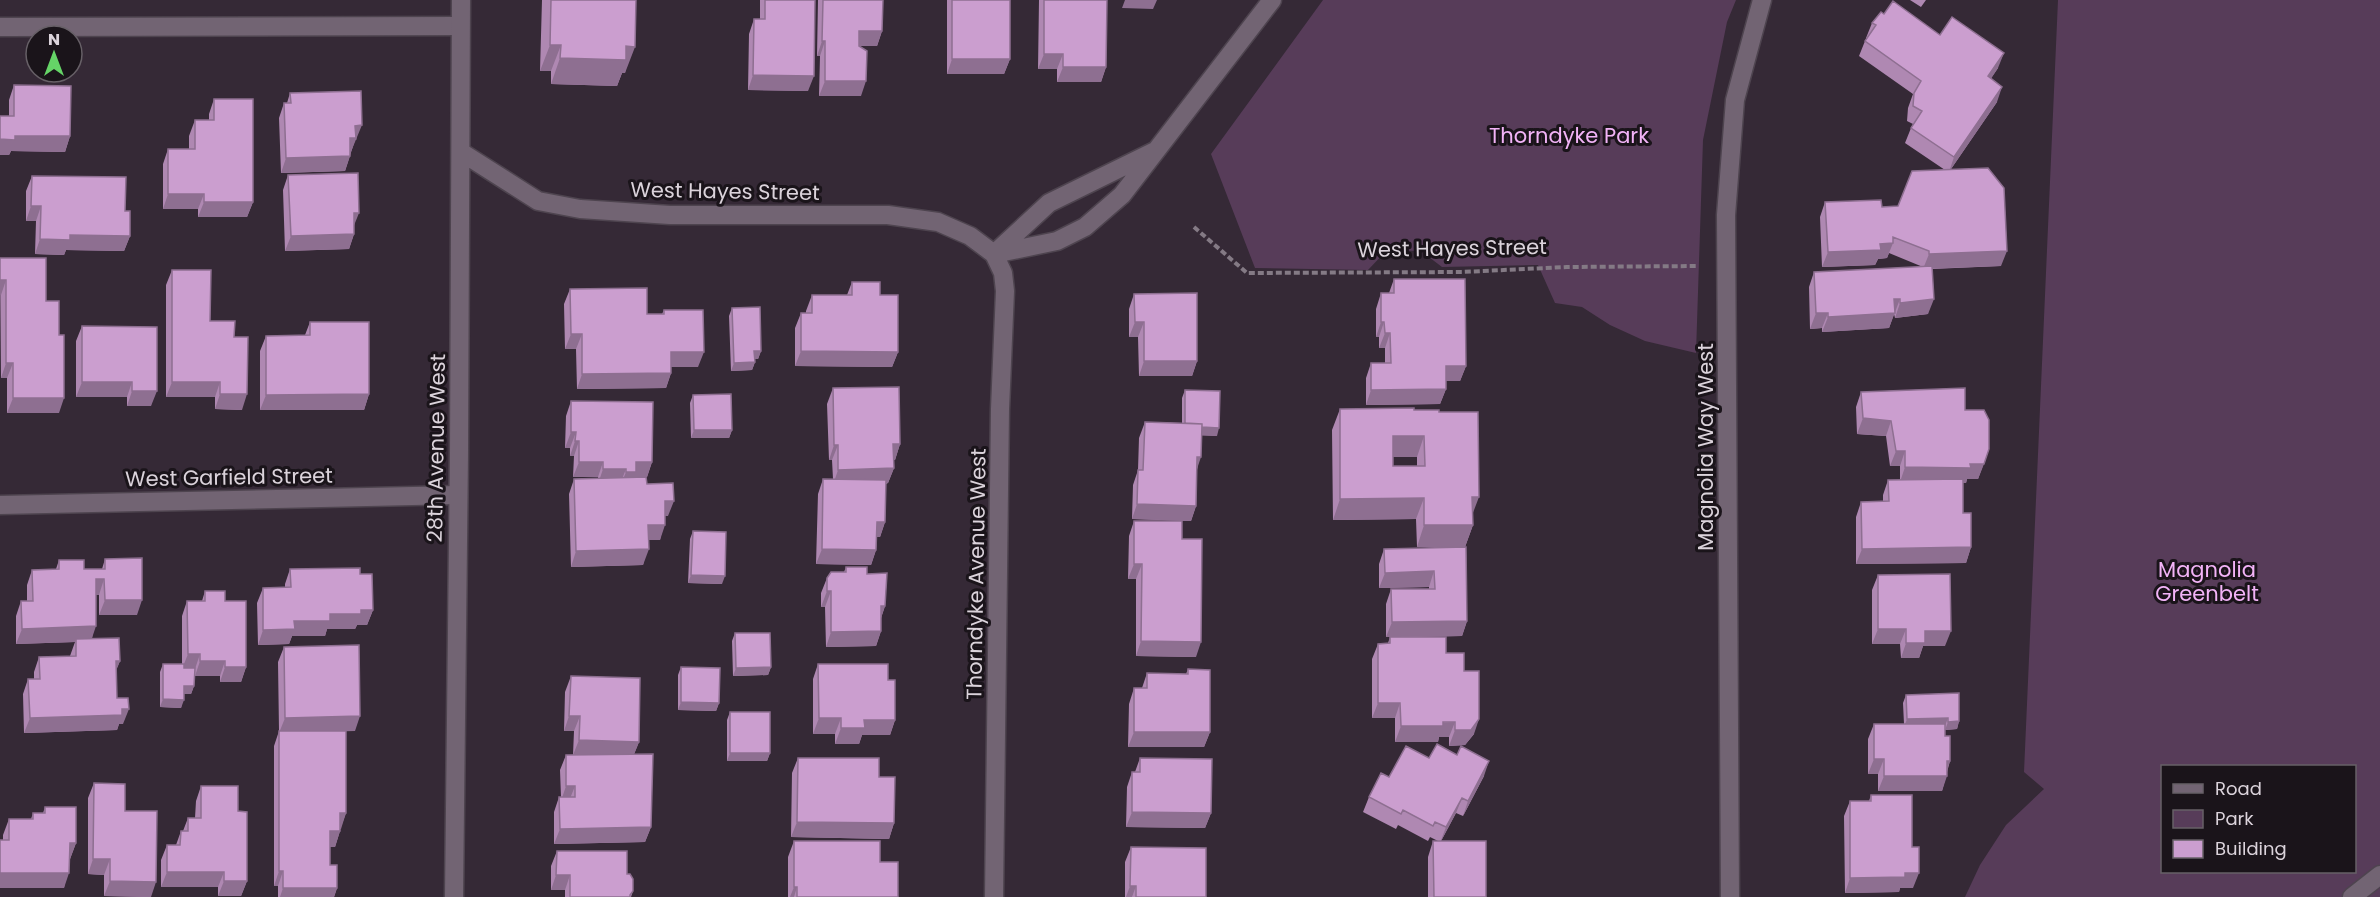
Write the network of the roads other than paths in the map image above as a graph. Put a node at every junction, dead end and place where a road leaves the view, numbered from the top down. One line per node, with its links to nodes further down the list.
1 (461, 0): 4 (street, 28th Avenue West)
2 (1272, 0): 6 (street)
3 (1762, 0): 14 (street, Magnolia Way West)
4 (460, 26): 5 (street); 7 (street, 28th Avenue West)
5 (0, 27)
6 (1159, 149): 8 (street); 8 (street)
7 (461, 152): 8 (street, West Hayes Street); 9 (street, 28th Avenue West)
8 (994, 254): 13 (street, Thorndyke Avenue West)
9 (458, 495): 10 (street, West Garfield Street); 12 (street, 28th Avenue West)
10 (0, 505)
11 (2380, 875): 15 (street)
12 (454, 897)
13 (994, 897)
14 (1730, 897)
15 (2352, 897)

